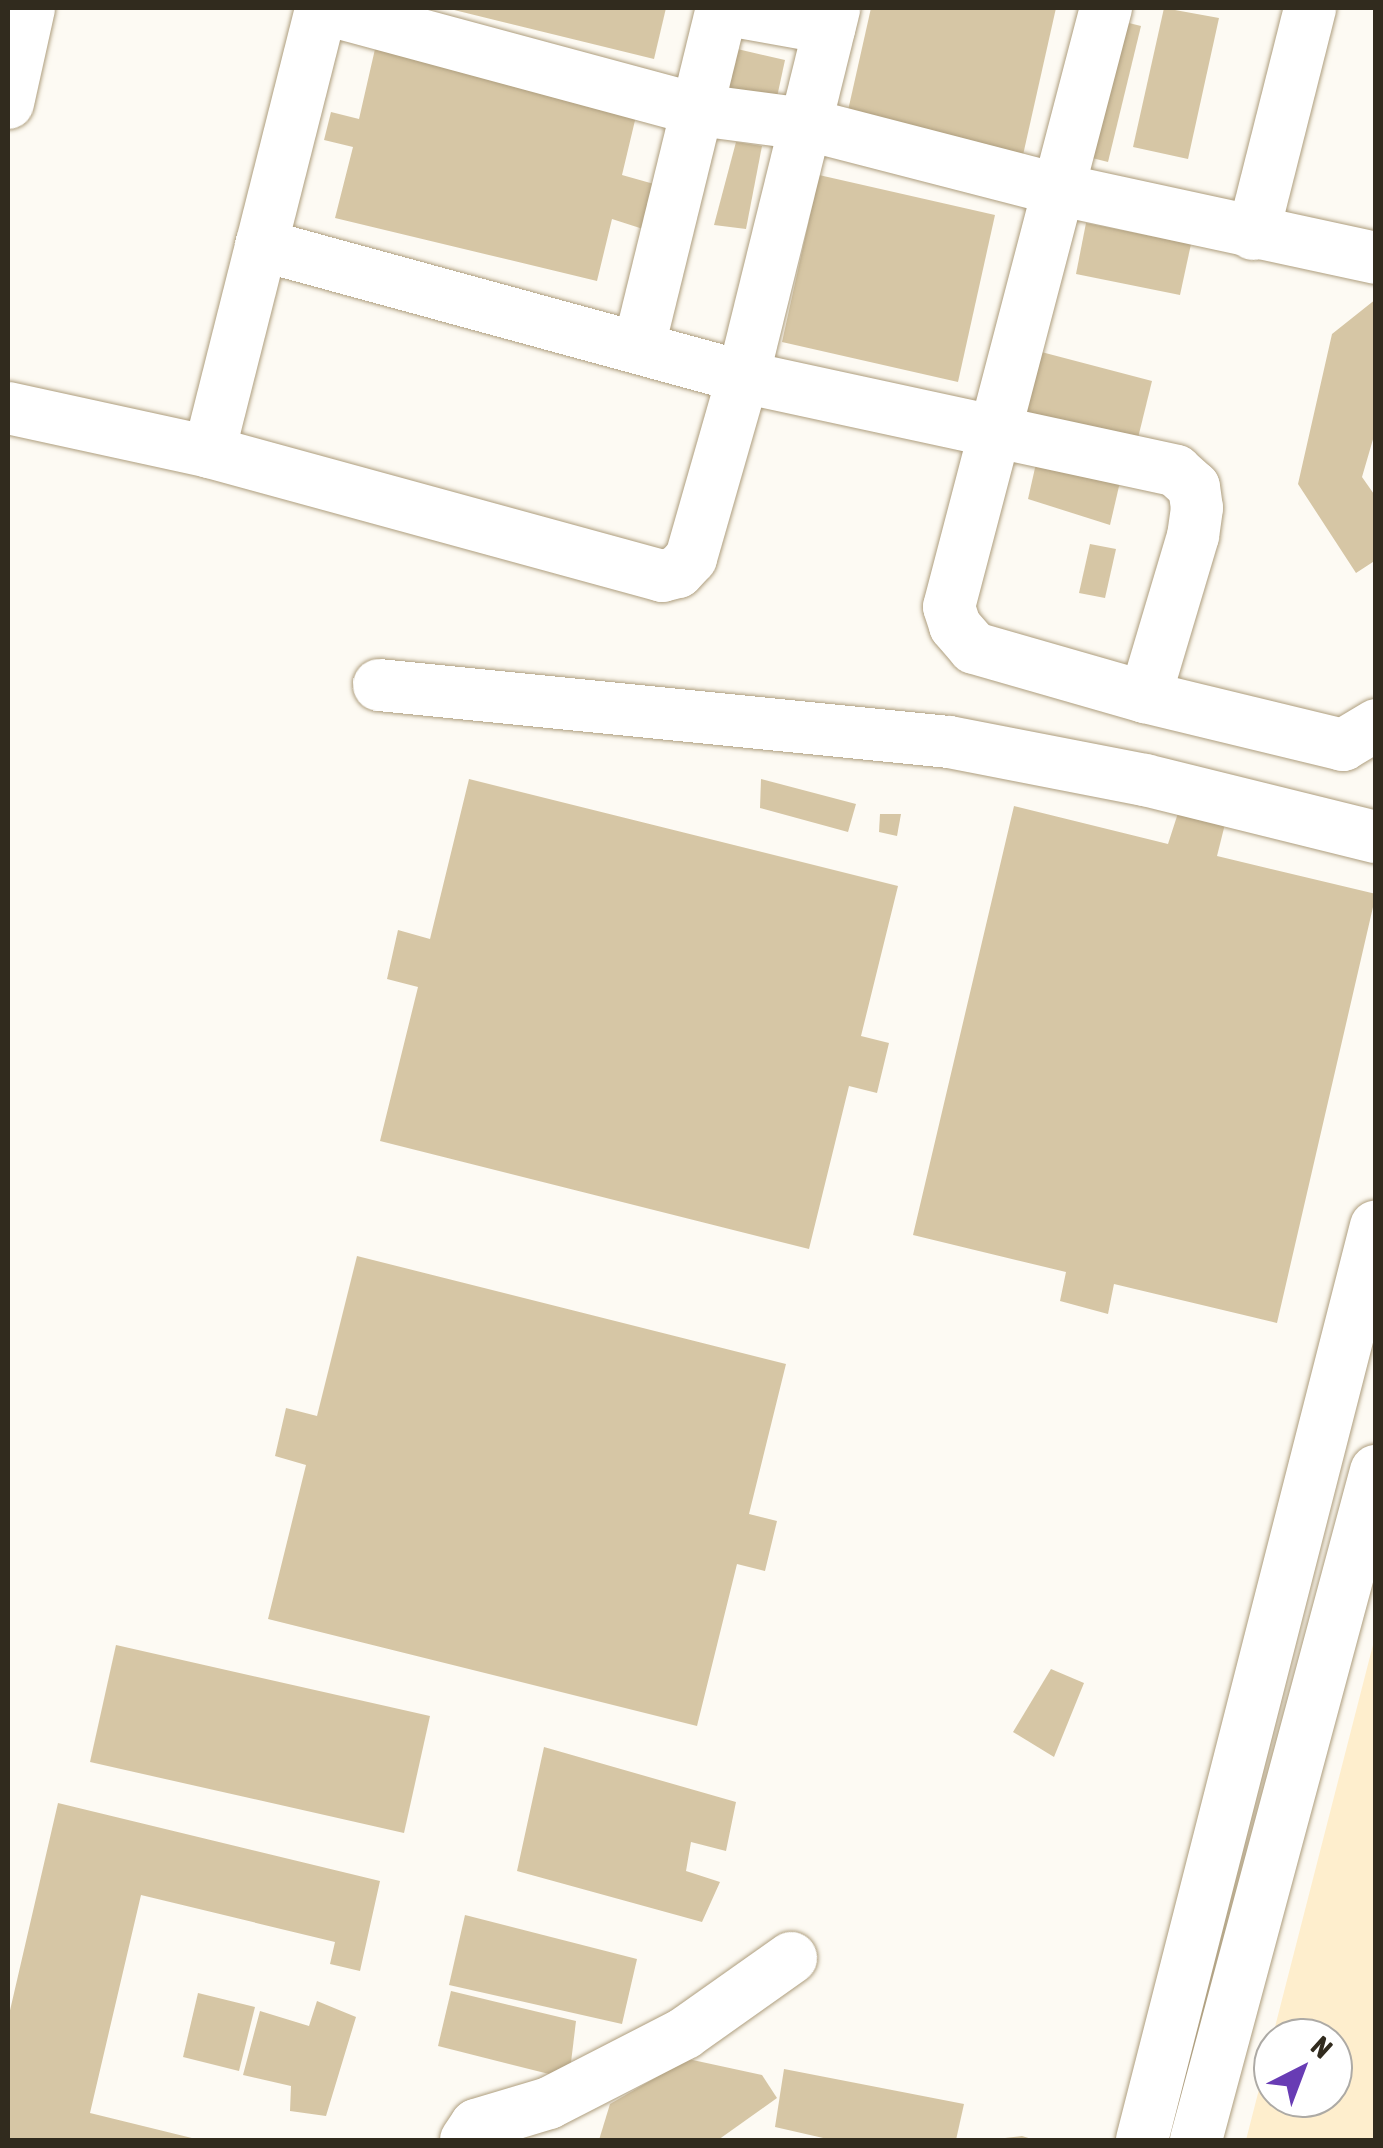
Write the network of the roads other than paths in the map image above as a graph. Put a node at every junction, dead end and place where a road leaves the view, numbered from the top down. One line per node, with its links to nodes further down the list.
1 (28, 8): 7 (lane)
2 (321, 8): 8 (lane); 12 (lane)
3 (722, 8): 6 (lane); 8 (lane)
4 (1106, 8): 10 (lane)
5 (1310, 8): 11 (lane)
6 (831, 18): 9 (lane)
7 (8, 104)
8 (699, 110): 9 (lane); 14 (lane)
9 (806, 124): 10 (lane); 15 (lane)
10 (1057, 189): 11 (lane); 17 (lane)
11 (1253, 234): 13 (lane)
12 (261, 245): 14 (lane); 18 (lane)
13 (1376, 258)
14 (639, 346): 15 (lane)
15 (743, 377): 17 (lane); 18 (lane)
16 (8, 408): 18 (lane)
17 (995, 434): 20 (lane); 20 (lane)
18 (209, 452)
19 (379, 685): 22 (lane)
20 (1146, 696): 21 (lane)
21 (1376, 725)
22 (1376, 837)
23 (1376, 1226): 28 (lane)
24 (1376, 1471): 25 (lane)
25 (1365, 1557): 29 (lane)
26 (791, 1958): 27 (lane)
27 (466, 2140)
28 (1142, 2140)
29 (1196, 2140)

